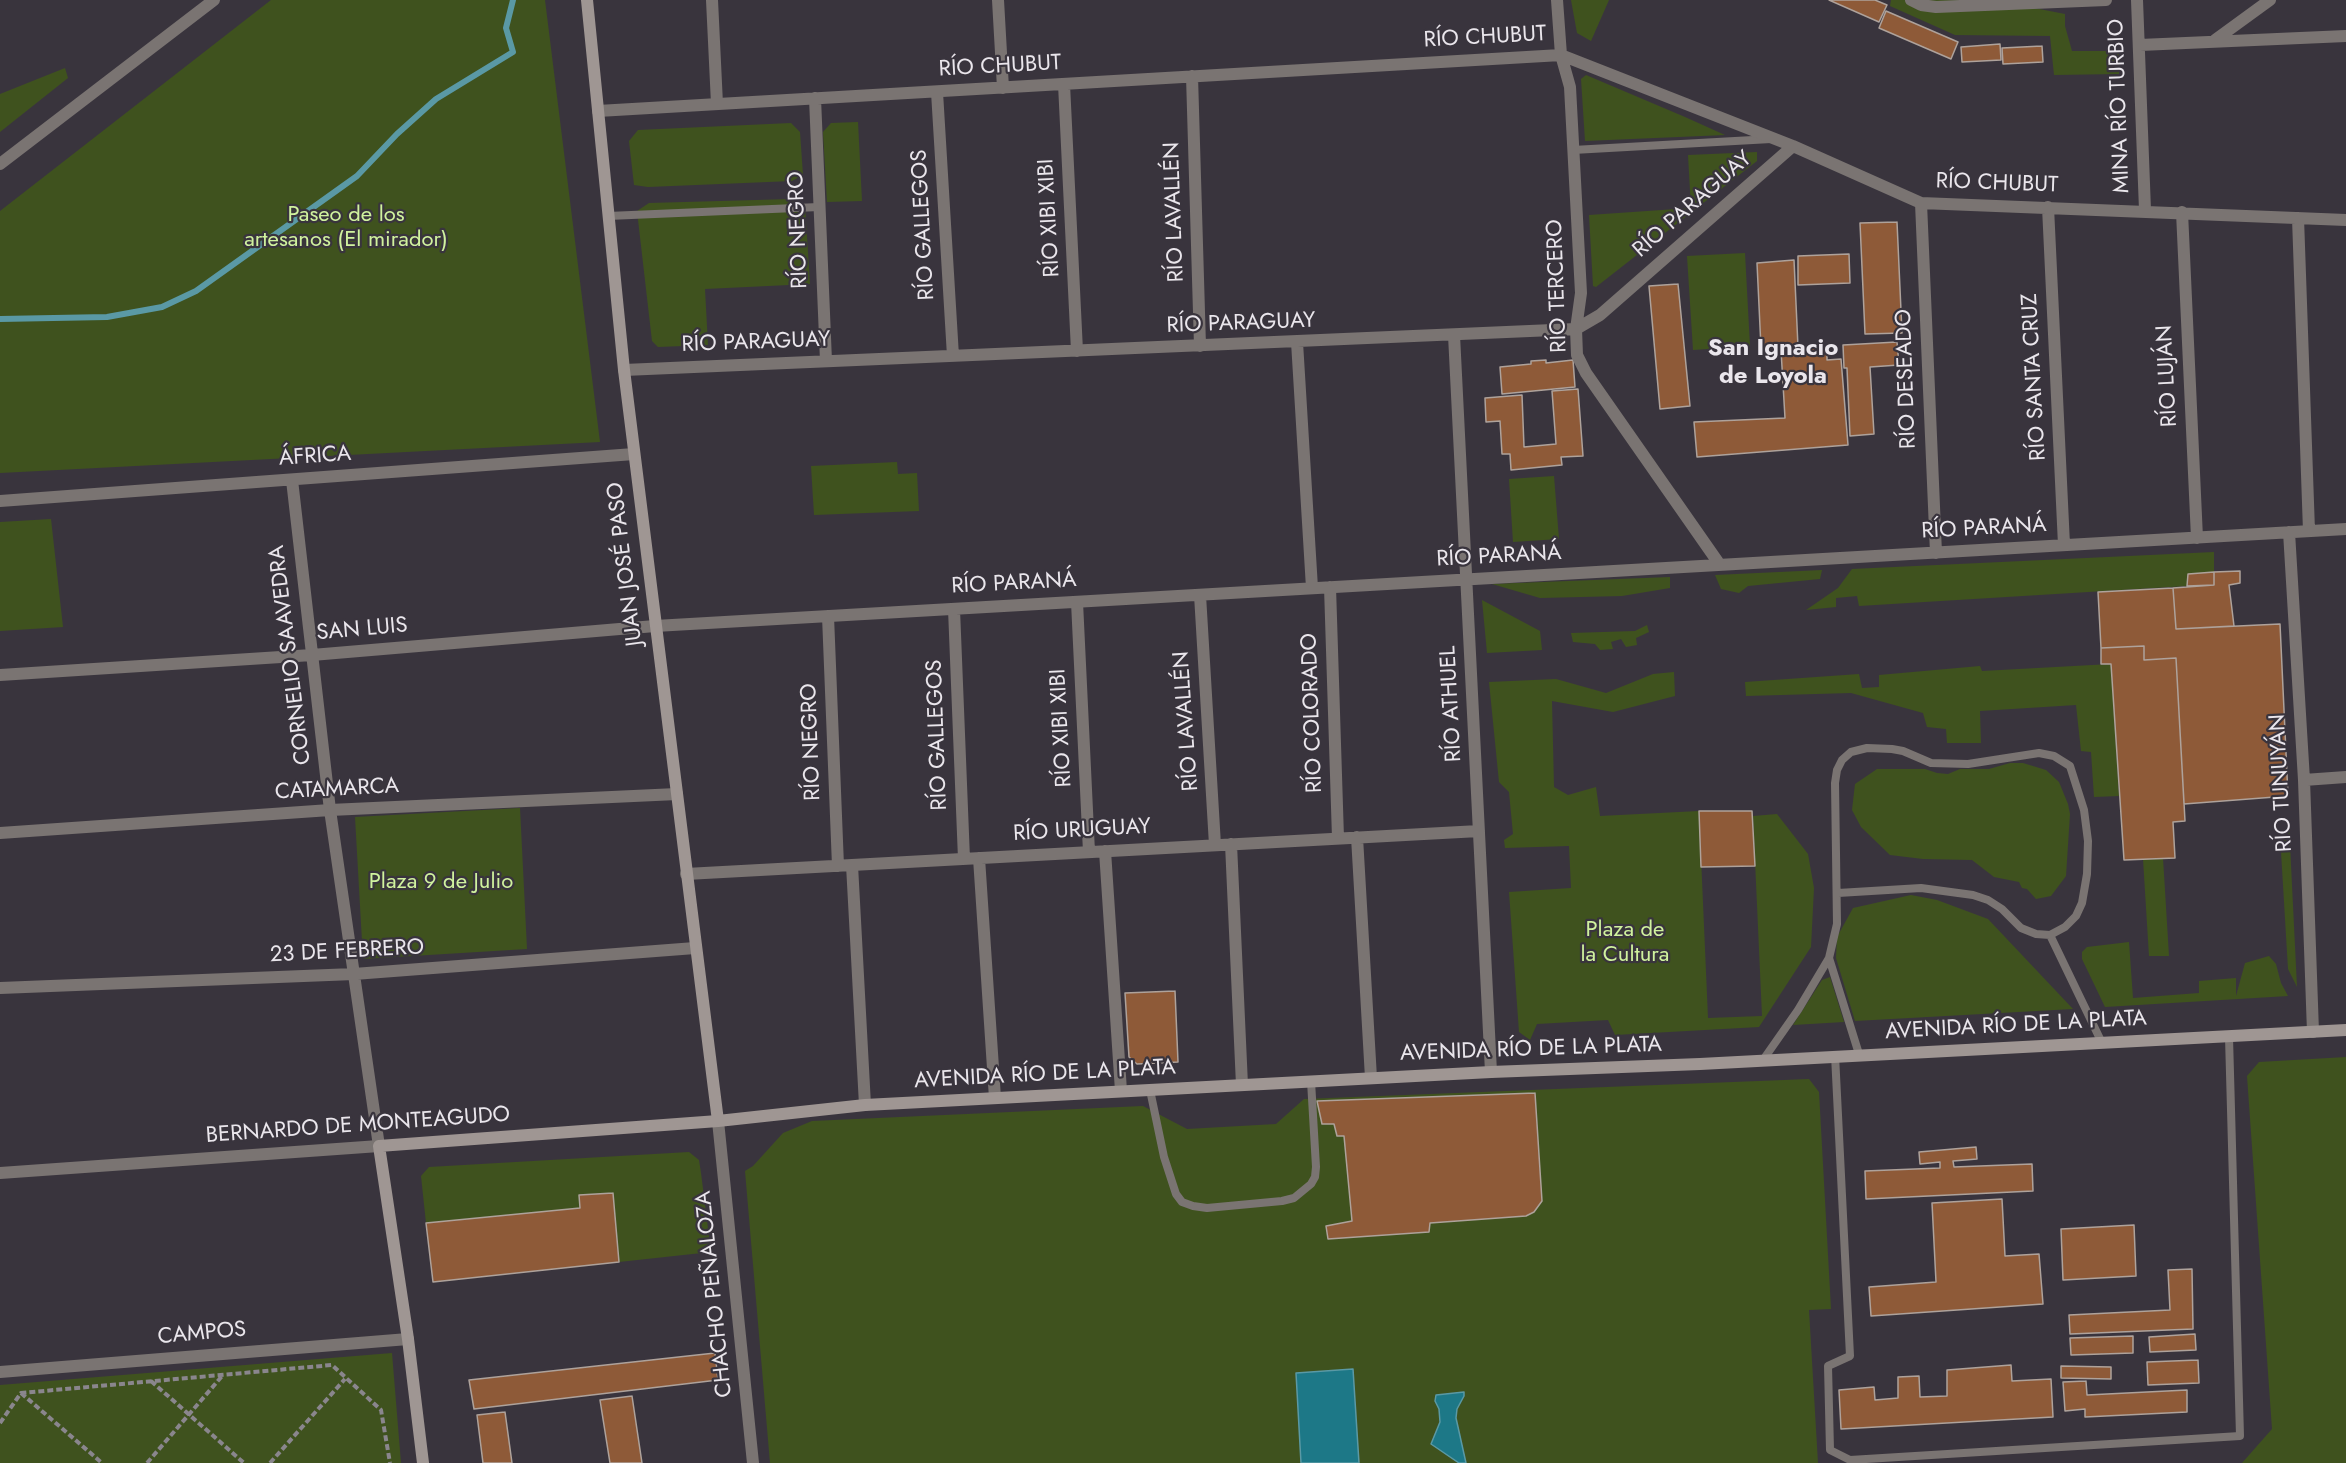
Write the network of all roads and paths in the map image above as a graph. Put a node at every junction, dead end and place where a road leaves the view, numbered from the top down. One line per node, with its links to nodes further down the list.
1 (214, 0): 24 (street)
2 (587, 0): 20 (main road, JUAN JOSÉ PASO)
3 (712, 0): 19 (street)
4 (998, 0): 16 (street)
5 (1557, 0): 13 (street, RÍO TERCERO)
6 (1911, 0): 7 (street)
7 (2106, 0)
8 (2137, 0): 12 (street, MINA RÍO TURBIO)
9 (2270, 0): 11 (street)
10 (2346, 36): 11 (street)
11 (2215, 40): 12 (street)
12 (2140, 45): 28 (street, MINA RÍO TURBIO)
13 (1561, 55): 14 (street, RÍO CHUBUT); 21 (street, RÍO CHUBUT); 23 (street, RÍO TERCERO)
14 (1192, 76): 15 (street, RÍO CHUBUT); 36 (street, RÍO LAVALLÉN)
15 (1064, 84): 16 (street, RÍO CHUBUT); 37 (street, RÍO XIBI XIBI)
16 (1003, 88): 17 (street, RÍO CHUBUT)
17 (937, 92): 18 (street, RÍO CHUBUT); 38 (street, RÍO GALLEGOS)
18 (815, 98): 19 (street, RÍO CHUBUT); 26 (street, RÍO NEGRO)
19 (717, 104): 20 (street, RÍO CHUBUT)
20 (598, 111): 30 (main road, JUAN JOSÉ PASO)
21 (1776, 139): 22 (street, RÍO CHUBUT); 23 (lane)
22 (1793, 146): 25 (street, RÍO CHUBUT); 33 (street, RÍO PARAGUAY)
23 (1574, 150): 33 (street, RÍO TERCERO)
24 (0, 164)
25 (1921, 202): 27 (street, RÍO CHUBUT); 49 (street, RÍO DESEADO)
26 (819, 207): 30 (lane); 39 (street, RÍO NEGRO)
27 (2048, 207): 28 (street, RÍO CHUBUT); 48 (street, RÍO SANTA CRUZ)
28 (2145, 210): 29 (street, RÍO CHUBUT)
29 (2182, 212): 31 (street, RÍO CHUBUT); 47 (street, RÍO LUJÁN)
30 (608, 216): 40 (main road, JUAN JOSÉ PASO)
31 (2298, 218): 32 (street, RÍO CHUBUT); 45 (street)
32 (2346, 220)
33 (1576, 329): 34 (street, RÍO PARAGUAY); 50 (street, RÍO TERCERO)
34 (1454, 335): 35 (street, RÍO PARAGUAY); 51 (street, RÍO ATHUEL)
35 (1297, 342): 36 (street, RÍO PARAGUAY); 53 (street)
36 (1200, 346): 37 (street, RÍO PARAGUAY)
37 (1077, 351): 38 (street, RÍO PARAGUAY)
38 (953, 356): 39 (street, RÍO PARAGUAY)
39 (826, 361): 40 (street, RÍO PARAGUAY)
40 (624, 370): 41 (main road, JUAN JOSÉ PASO)
41 (634, 454): 42 (street, ÁFRICA); 58 (main road, JUAN JOSÉ PASO)
42 (292, 480): 43 (street, ÁFRICA); 59 (street, CORNELIO SAAVEDRA)
43 (0, 501)
44 (2346, 529): 45 (street, RÍO PARANÁ)
45 (2309, 531): 46 (street, RÍO PARANÁ)
46 (2289, 532): 47 (street, RÍO PARANÁ); 62 (street, RÍO TUNUYÁN)
47 (2197, 538): 48 (street, RÍO PARANÁ)
48 (2064, 545): 49 (street, RÍO PARANÁ)
49 (1936, 553): 50 (street, RÍO PARANÁ)
50 (1720, 565): 51 (street, RÍO PARANÁ)
51 (1466, 579): 52 (street, RÍO PARANÁ); 65 (street, RÍO ATHUEL)
52 (1330, 587): 53 (street, RÍO PARANÁ); 68 (street, RÍO COLORADO)
53 (1312, 588): 54 (street, RÍO PARANÁ)
54 (1200, 595): 55 (street, RÍO PARANÁ); 70 (street, RÍO LAVALLÉN)
55 (1077, 602): 56 (street, RÍO PARANÁ); 72 (street, RÍO XIBI XIBI)
56 (954, 609): 57 (street, RÍO PARANÁ); 74 (street, RÍO GALLEGOS)
57 (828, 616): 58 (street, RÍO PARANÁ); 76 (street, RÍO NEGRO)
58 (655, 626): 59 (street, SAN LUIS); 63 (main road, JUAN JOSÉ PASO)
59 (312, 655): 60 (street, SAN LUIS); 64 (street, CORNELIO SAAVEDRA)
60 (0, 675)
61 (2346, 777): 62 (street)
62 (2304, 780): 85 (street, RÍO TUNUYÁN)
63 (677, 794): 64 (street, CATAMARCA); 77 (main road, JUAN JOSÉ PASO)
64 (330, 810): 66 (street, CATAMARCA); 82 (street, CORNELIO SAAVEDRA)
65 (1479, 831): 67 (street, RÍO URUGUAY); 91 (street, RÍO ATHUEL)
66 (0, 833)
67 (1357, 837): 68 (street, RÍO URUGUAY); 92 (street)
68 (1338, 838): 69 (street, RÍO URUGUAY)
69 (1231, 844): 70 (street, RÍO URUGUAY); 94 (street)
70 (1215, 845): 71 (street, RÍO URUGUAY)
71 (1105, 851): 72 (street, RÍO URUGUAY); 96 (street)
72 (1089, 852): 73 (street, RÍO URUGUAY)
73 (979, 858): 74 (street, RÍO URUGUAY); 97 (street)
74 (964, 859): 75 (street, RÍO URUGUAY)
75 (852, 865): 76 (street, RÍO URUGUAY); 98 (street)
76 (838, 866): 77 (street, RÍO URUGUAY)
77 (686, 874): 80 (main road, JUAN JOSÉ PASO)
78 (1838, 893): 79 (lane); 79 (lane); 81 (lane)
79 (2050, 935): 87 (lane)
80 (695, 948): 82 (street, 23 DE FEBRERO); 99 (main road, JUAN JOSÉ PASO)
81 (1829, 958): 88 (lane); 90 (lane)
82 (354, 974): 83 (street, 23 DE FEBRERO); 100 (street, CORNELIO SAAVEDRA)
83 (0, 988)
84 (2346, 1030): 85 (main road, AVENIDA RÍO DE LA PLATA)
85 (2313, 1032): 86 (main road, AVENIDA RÍO DE LA PLATA)
86 (2229, 1037): 87 (main road, AVENIDA RÍO DE LA PLATA); 89 (lane)
87 (2102, 1043): 88 (main road, AVENIDA RÍO DE LA PLATA)
88 (1859, 1054): 89 (main road, AVENIDA RÍO DE LA PLATA)
89 (1835, 1055): 90 (main road, AVENIDA RÍO DE LA PLATA)
90 (1763, 1060): 91 (main road, AVENIDA RÍO DE LA PLATA)
91 (1491, 1072): 92 (main road, AVENIDA RÍO DE LA PLATA)
92 (1371, 1078): 93 (main road, AVENIDA RÍO DE LA PLATA)
93 (1311, 1081): 94 (main road, AVENIDA RÍO DE LA PLATA); 95 (lane)
94 (1242, 1085): 95 (main road, AVENIDA RÍO DE LA PLATA)
95 (1150, 1090): 96 (main road, AVENIDA RÍO DE LA PLATA)
96 (1121, 1091): 97 (main road, AVENIDA RÍO DE LA PLATA)
97 (995, 1098): 98 (main road, AVENIDA RÍO DE LA PLATA)
98 (865, 1105): 99 (main road, AVENIDA RÍO DE LA PLATA)
99 (718, 1121): 100 (main road, BERNARDO DE MONTEAGUDO); 116 (street, CHACHO PEÑALOZA)
100 (378, 1146): 101 (street, BERNARDO DE MONTEAGUDO); 102 (main road)
101 (0, 1173)
102 (408, 1339): 103 (street, CAMPOS); 115 (main road)
103 (0, 1372)
104 (224, 1374): 105 (path); 106 (path); 108 (path)
105 (345, 1378): 113 (path); 114 (path)
106 (151, 1381): 107 (path); 108 (path)
107 (21, 1393): 109 (path); 110 (path)
108 (189, 1414): 111 (path); 112 (path)
109 (0, 1423)
110 (102, 1463)
111 (147, 1463)
112 (244, 1463)
113 (270, 1463)
114 (390, 1463)
115 (423, 1463)
116 (753, 1463)

